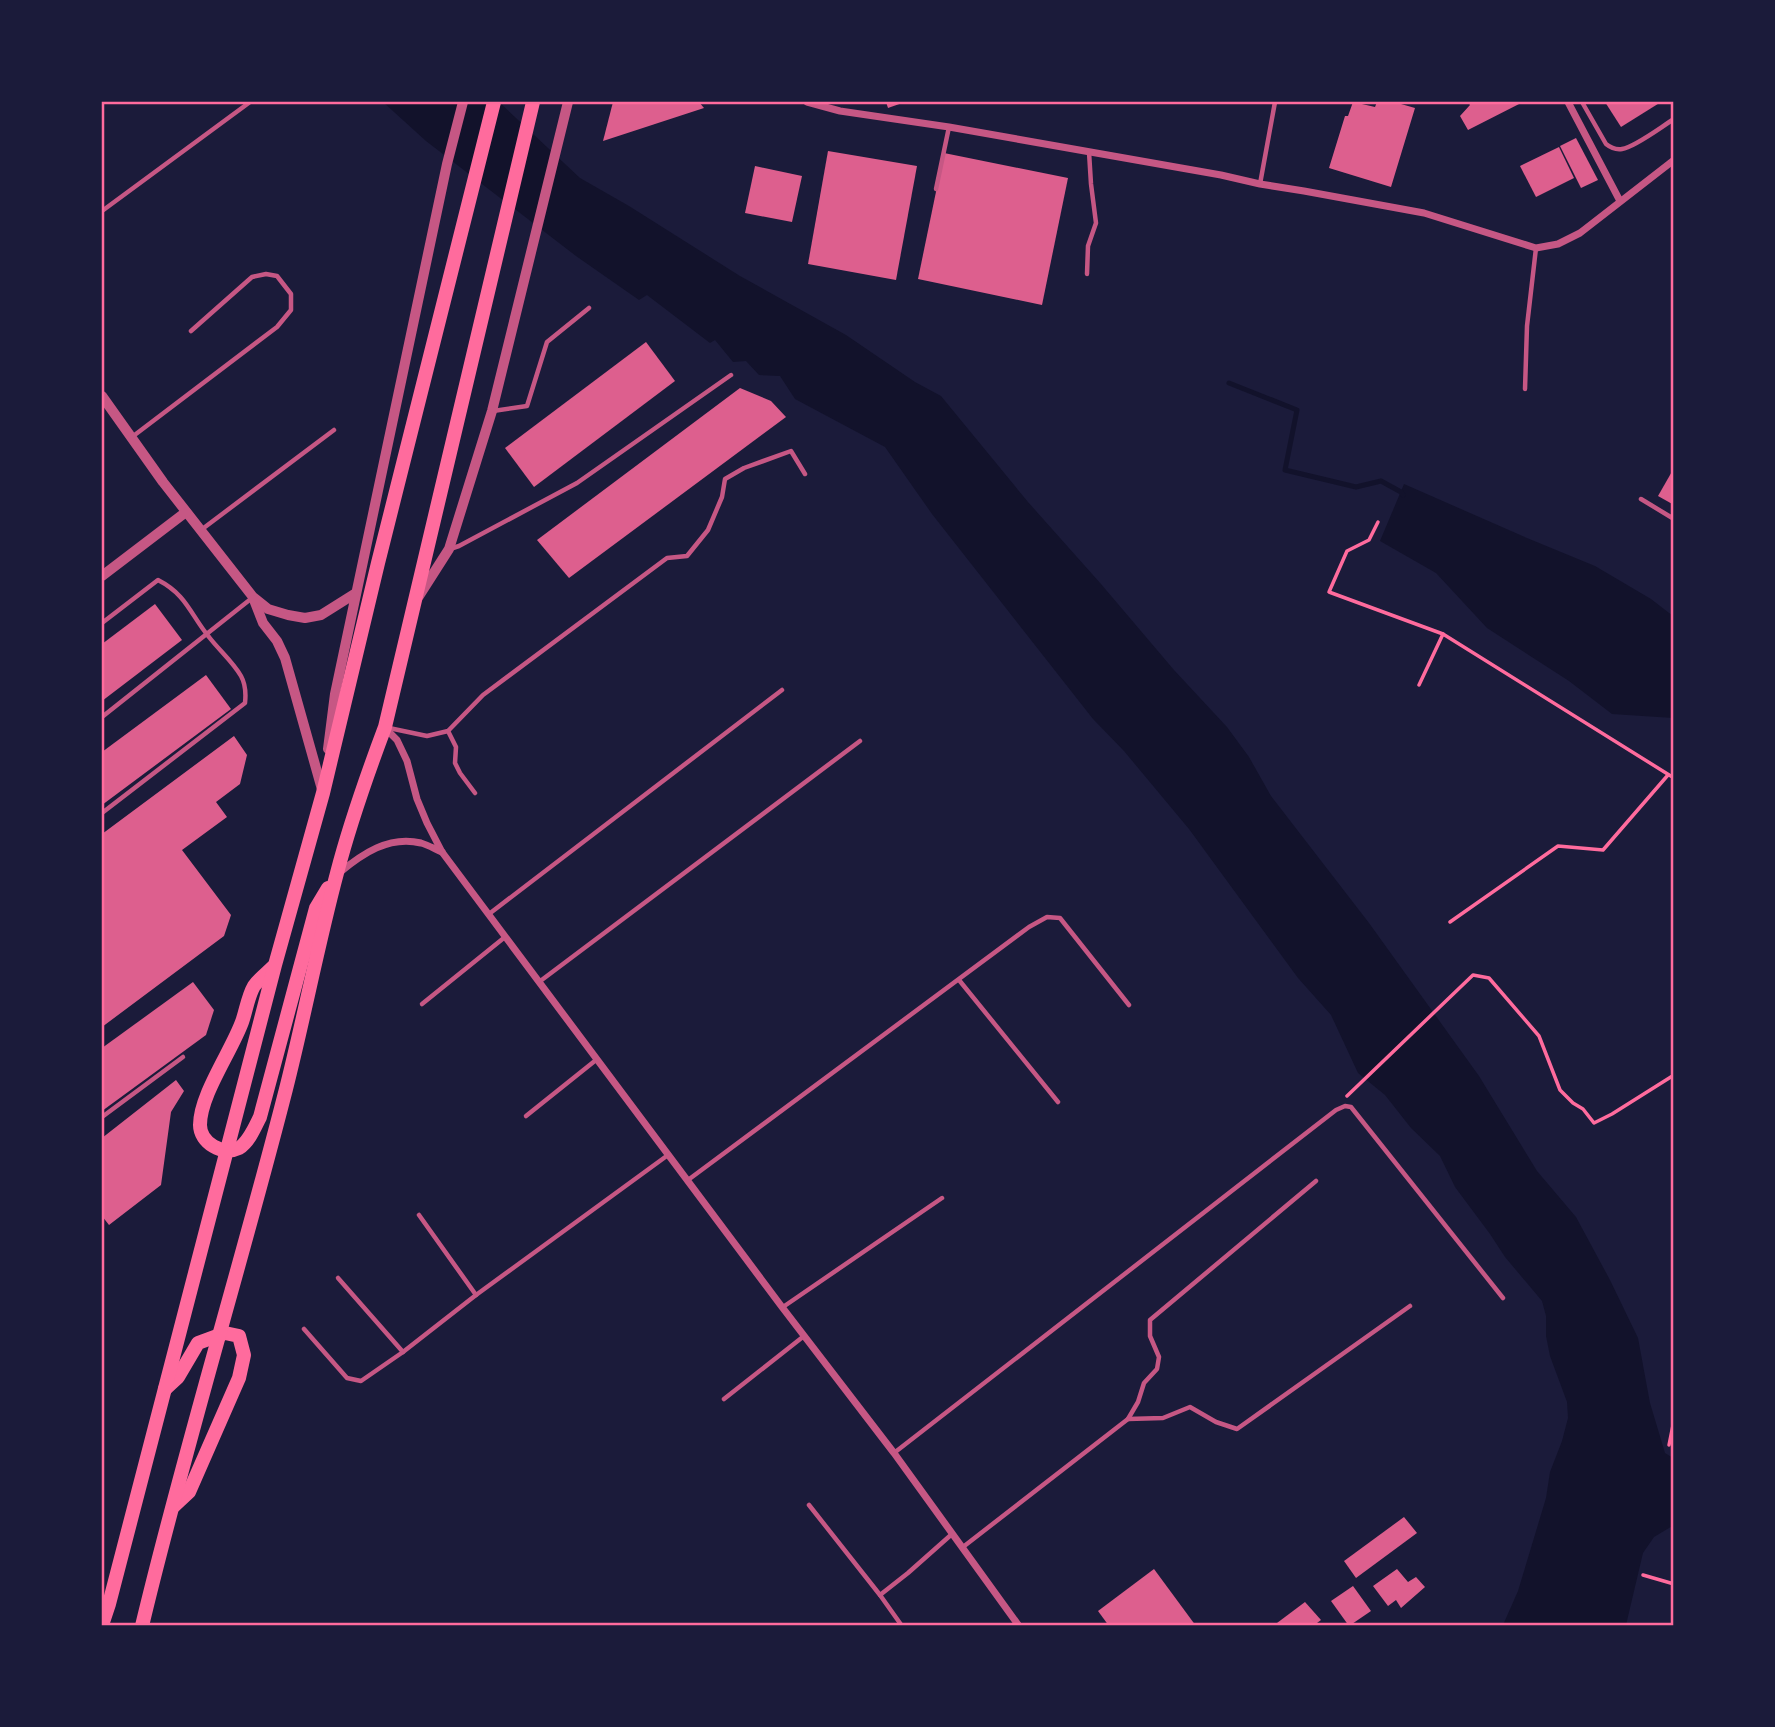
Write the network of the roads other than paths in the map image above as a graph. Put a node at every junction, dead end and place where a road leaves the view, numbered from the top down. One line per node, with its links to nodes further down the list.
1 (250, 102): 18 (lane)
2 (463, 102): 36 (street)
3 (494, 102): 46 (highway)
4 (533, 102): 38 (highway)
5 (568, 102): 26 (street)
6 (807, 102): 11 (street)
7 (1275, 102): 15 (lane)
8 (1568, 102): 17 (street)
9 (1582, 102): 10 (lane)
10 (1674, 119)
11 (949, 127): 12 (street); 16 (lane)
12 (1089, 151): 15 (street); 20 (lane)
13 (1670, 163): 14 (street); 17 (street)
14 (1674, 173)
15 (1260, 184): 19 (street)
16 (936, 190)
17 (1620, 201): 19 (street)
18 (102, 211)
19 (1536, 248): 24 (lane)
20 (1087, 274)
21 (589, 308): 26 (lane)
22 (191, 331): 28 (lane)
23 (731, 375): 34 (lane)
24 (1525, 389)
25 (102, 396): 28 (street)
26 (492, 411): 34 (street)
27 (334, 430): 33 (lane)
28 (132, 438): 31 (street)
29 (804, 474): 44 (lane)
30 (1641, 499): 32 (lane)
31 (186, 512): 33 (street); 35 (street)
32 (1674, 519)
33 (201, 530): 37 (street)
34 (449, 549): 38 (street)
35 (102, 576)
36 (356, 593): 37 (street); 46 (street)
37 (253, 597): 40 (lane); 46 (street)
38 (414, 605): 43 (highway)
39 (102, 623): 40 (lane)
40 (206, 634): 42 (lane); 48 (lane)
41 (782, 690): 51 (lane)
42 (102, 717)
43 (385, 727): 44 (lane); 49 (street); 50 (highway)
44 (448, 731): 47 (lane)
45 (860, 741): 55 (lane)
46 (323, 793): 53 (highway)
47 (475, 793)
48 (102, 813)
49 (442, 852): 50 (street); 51 (street)
50 (336, 875): 63 (highway); 75 (highway)
51 (488, 914): 52 (street)
52 (505, 937): 55 (street); 56 (lane)
53 (275, 965): 63 (highway); 63 (highway)
54 (959, 980): 57 (lane); 60 (lane); 65 (lane)
55 (538, 982): 59 (street)
56 (422, 1004)
57 (1129, 1005)
58 (183, 1057): 62 (lane)
59 (596, 1060): 61 (lane); 64 (street)
60 (1058, 1102)
61 (526, 1116)
62 (102, 1117)
63 (227, 1150): 78 (highway)
64 (669, 1154): 65 (street); 70 (lane)
65 (688, 1180): 73 (street)
66 (1316, 1181): 80 (lane)
67 (942, 1198): 73 (lane)
68 (419, 1215): 70 (lane)
69 (338, 1278): 77 (lane)
70 (476, 1295): 77 (lane)
71 (1503, 1298): 81 (lane)
72 (1410, 1306): 80 (lane)
73 (782, 1307): 76 (street)
74 (304, 1329): 77 (lane)
75 (221, 1334): 78 (highway); 83 (highway); 83 (highway)
76 (804, 1336): 79 (lane); 81 (street)
77 (403, 1352)
78 (164, 1390): 87 (highway)
79 (724, 1399)
80 (1128, 1419): 85 (lane)
81 (894, 1453): 84 (street)
82 (809, 1505): 86 (lane)
83 (172, 1509): 89 (highway)
84 (952, 1534): 85 (street); 86 (lane)
85 (962, 1548): 91 (street)
86 (880, 1595): 90 (lane)
87 (105, 1600): 88 (highway)
88 (102, 1625)
89 (142, 1626)
90 (902, 1626)
91 (1019, 1626)

